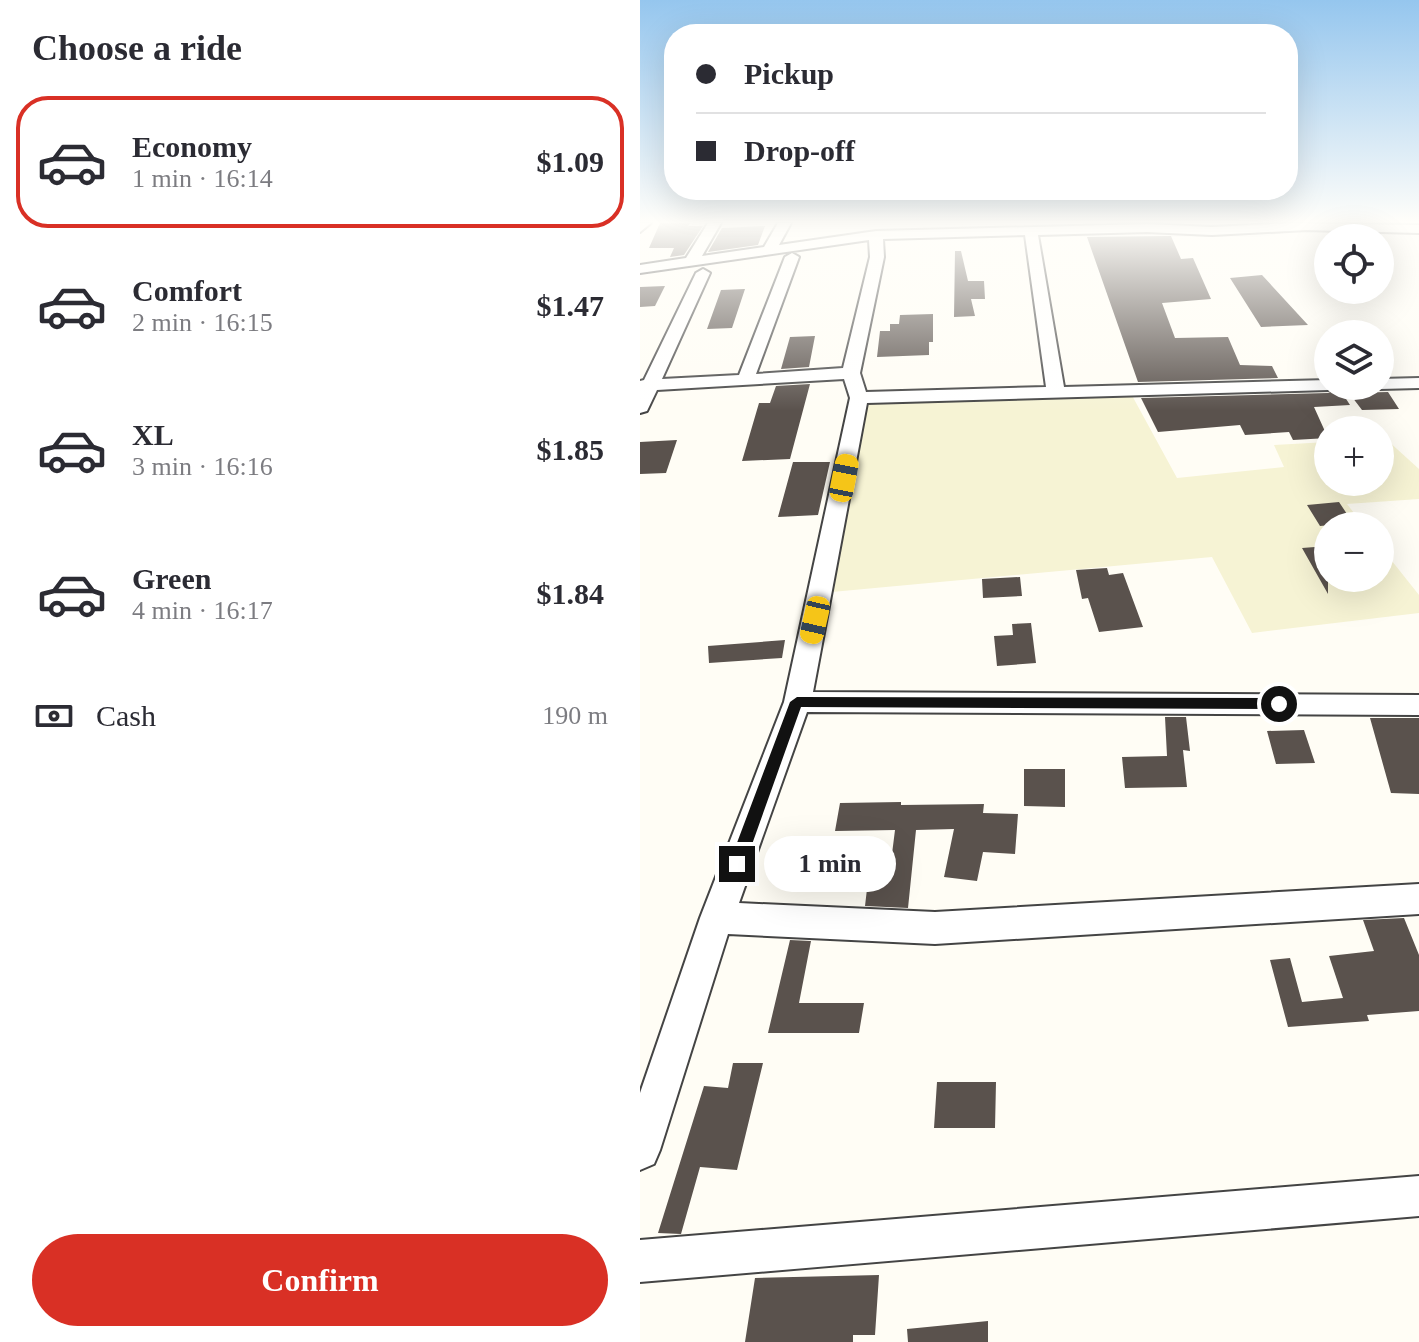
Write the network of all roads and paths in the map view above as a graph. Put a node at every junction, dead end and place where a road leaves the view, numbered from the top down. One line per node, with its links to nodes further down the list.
1 (689, 286): 10 (street)
2 (781, 286): 6 (street)
3 (871, 286): 5 (street)
4 (1039, 286): 11 (street)
5 (851, 373): 6 (street); 12 (street)
6 (746, 378): 10 (street)
7 (1419, 383): 8 (street)
8 (1394, 384)
9 (1314, 385): 11 (street)
10 (646, 386): 13 (street)
11 (1056, 391): 12 (street)
12 (859, 398): 14 (street)
13 (640, 407)
14 (797, 702): 15 (street); 17 (street)
15 (1419, 705)
16 (1419, 899): 17 (street)
17 (717, 918): 18 (street)
18 (648, 1108): 19 (street)
19 (640, 1150)
20 (1419, 1196): 21 (street)
21 (640, 1261)

